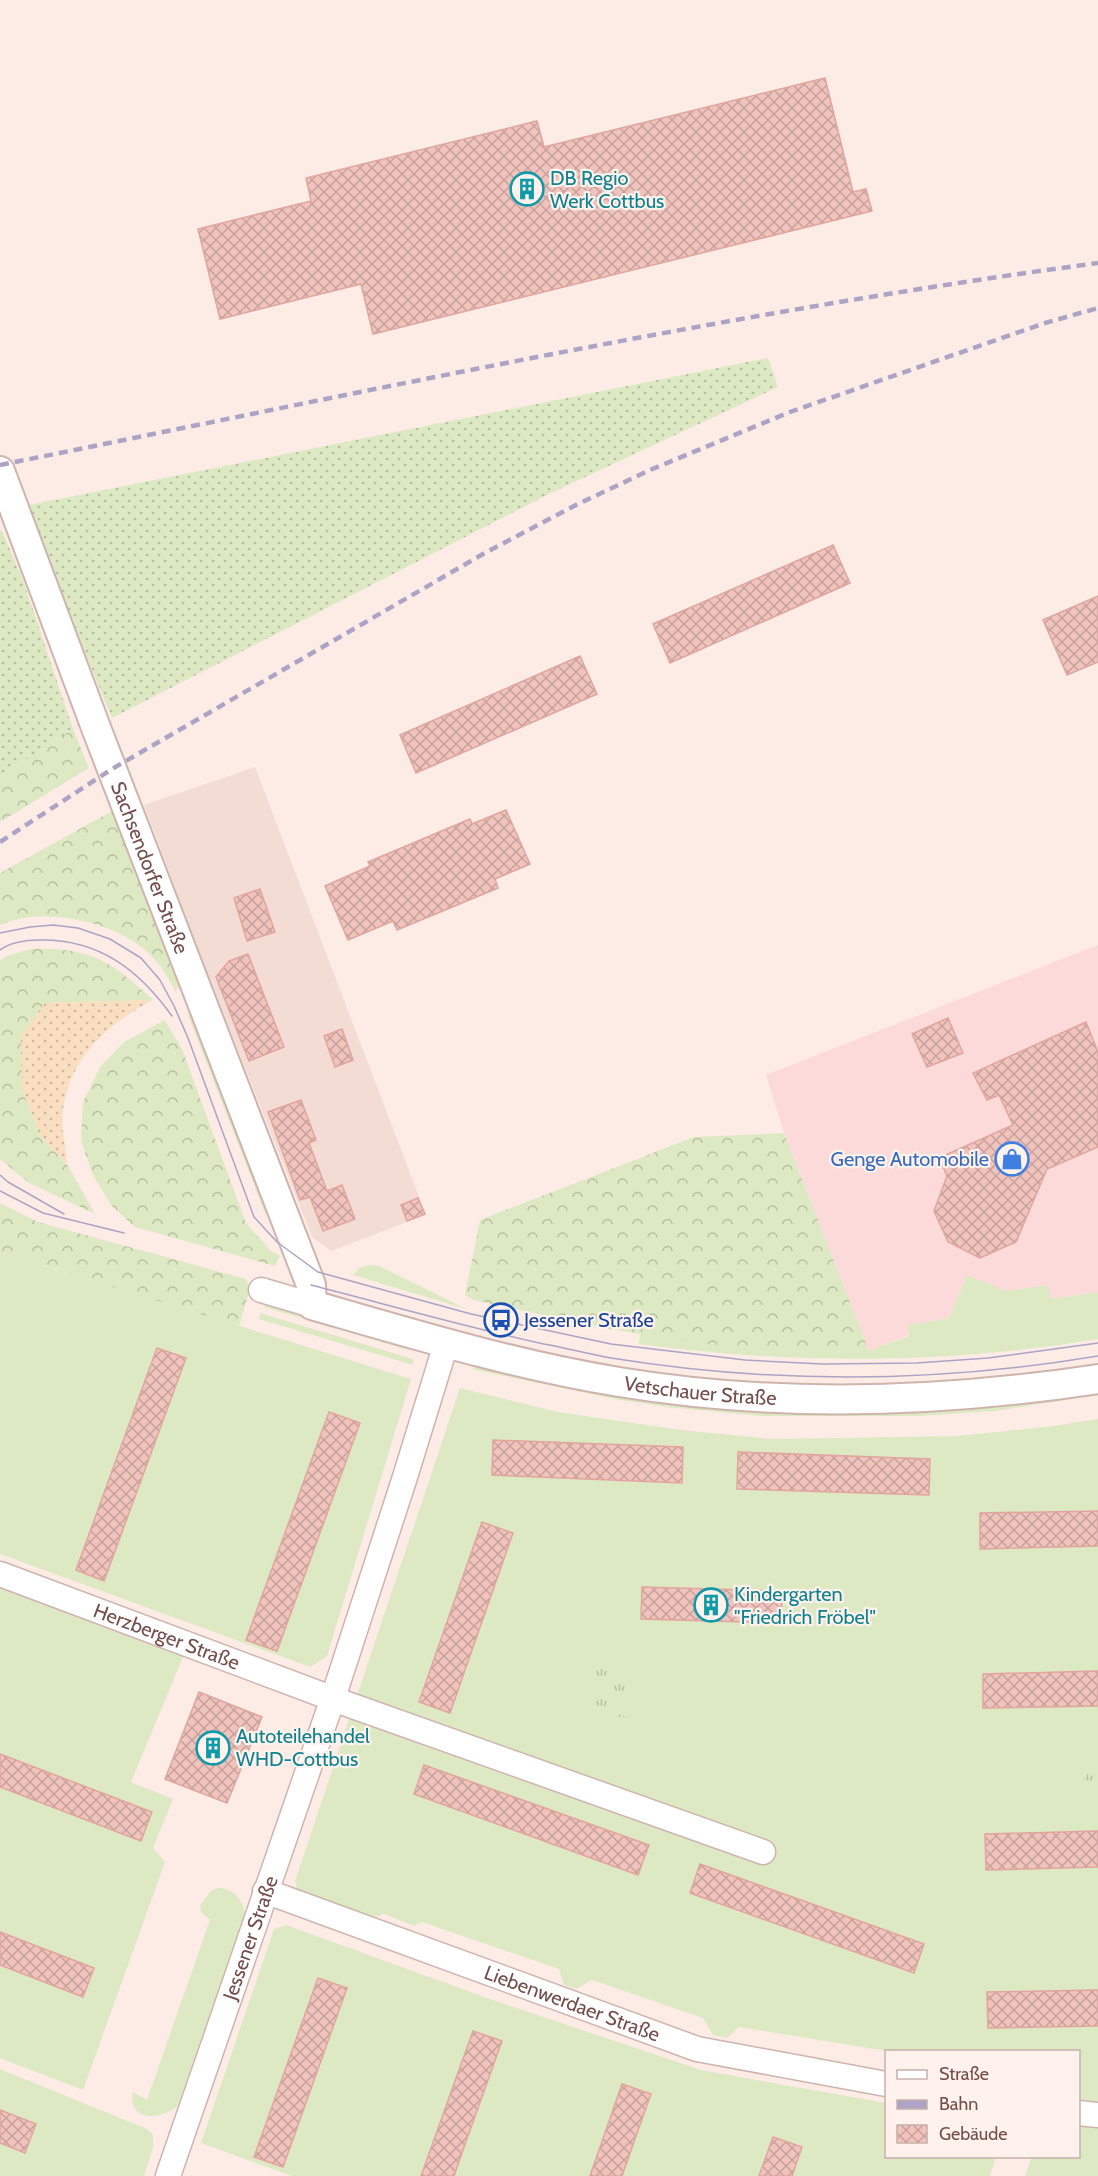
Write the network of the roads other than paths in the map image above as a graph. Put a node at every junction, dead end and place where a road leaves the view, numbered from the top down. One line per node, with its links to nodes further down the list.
1 (0, 471): 3 (street, Sachsendorfer Straße)
2 (261, 1290): 3 (street, Vetschauer Straße)
3 (312, 1305): 4 (street, Vetschauer Straße)
4 (446, 1344): 5 (street, Vetschauer Straße); 7 (street, Jessener Straße)
5 (1098, 1379)
6 (0, 1574): 7 (street, Herzberger Straße)
7 (333, 1698): 8 (street); 9 (street, Jessener Straße)
8 (763, 1852)
9 (265, 1891): 10 (street, Liebenwerdaer Straße); 13 (street, Jessener Straße)
10 (885, 2084)
11 (1080, 2113): 12 (street)
12 (1098, 2115)
13 (168, 2176)

